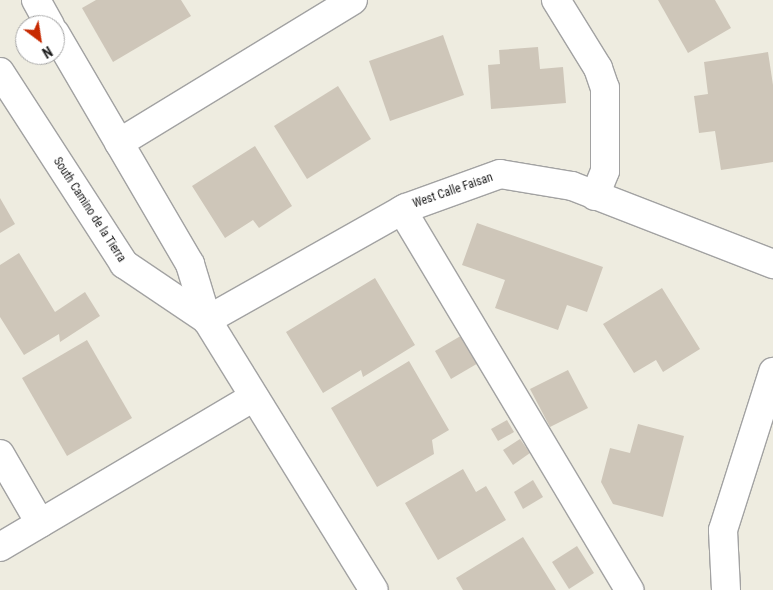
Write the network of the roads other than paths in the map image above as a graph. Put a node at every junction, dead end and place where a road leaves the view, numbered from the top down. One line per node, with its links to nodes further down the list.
1 (36, 0): 4 (street)
2 (353, 0): 7 (street)
3 (556, 0): 8 (street)
4 (44, 15)
5 (65, 50): 7 (street, South Camino de la Tierra)
6 (0, 72): 11 (street, South Camino de la Tierra)
7 (119, 143): 11 (street, South Camino de la Tierra)
8 (595, 196): 9 (street, West Calle Faisan); 10 (street, West Calle Faisan)
9 (402, 210): 11 (street, West Calle Faisan); 18 (street)
10 (773, 264)
11 (207, 320): 13 (street, South Camino de la Tierra)
12 (773, 372): 19 (street)
13 (254, 396): 15 (street); 17 (street, South Camino de la Tierra)
14 (0, 454): 15 (street)
15 (40, 523): 16 (street)
16 (0, 547)
17 (374, 590)
18 (629, 590)
19 (726, 590)

